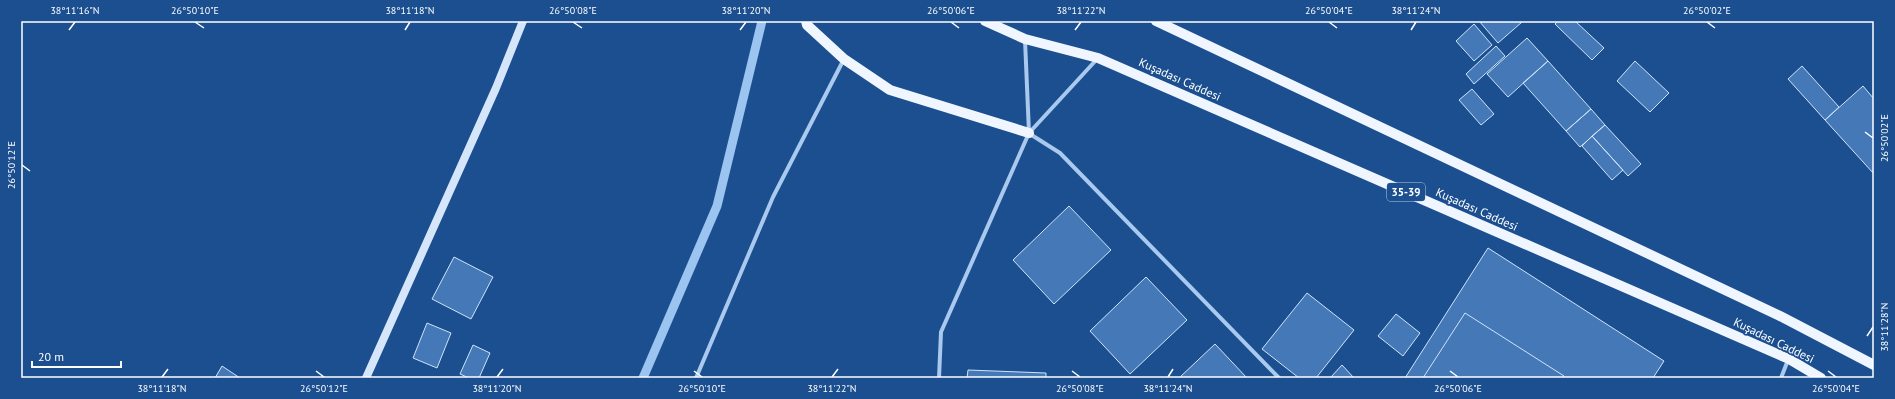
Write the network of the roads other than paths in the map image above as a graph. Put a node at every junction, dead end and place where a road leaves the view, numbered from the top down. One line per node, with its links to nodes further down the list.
1 (523, 21): 11 (main road)
2 (806, 21): 7 (main road)
3 (985, 21): 5 (main road, Kuşadası Caddesi / 35-39)
4 (1156, 21): 10 (main road, Kuşadası Caddesi)
5 (1024, 38): 6 (main road, Kuşadası Caddesi / 35-39); 8 (street)
6 (1098, 58): 8 (street); 9 (main road, Kuşadası Caddesi / 35-39)
7 (844, 59): 8 (main road); 12 (street)
8 (1029, 133): 13 (street); 14 (street)
9 (1789, 359): 15 (street); 16 (main road, Kuşadası Caddesi / 35-39)
10 (1874, 365)
11 (366, 378)
12 (696, 378)
13 (939, 378)
14 (1279, 378)
15 (1781, 378)
16 (1821, 378)

